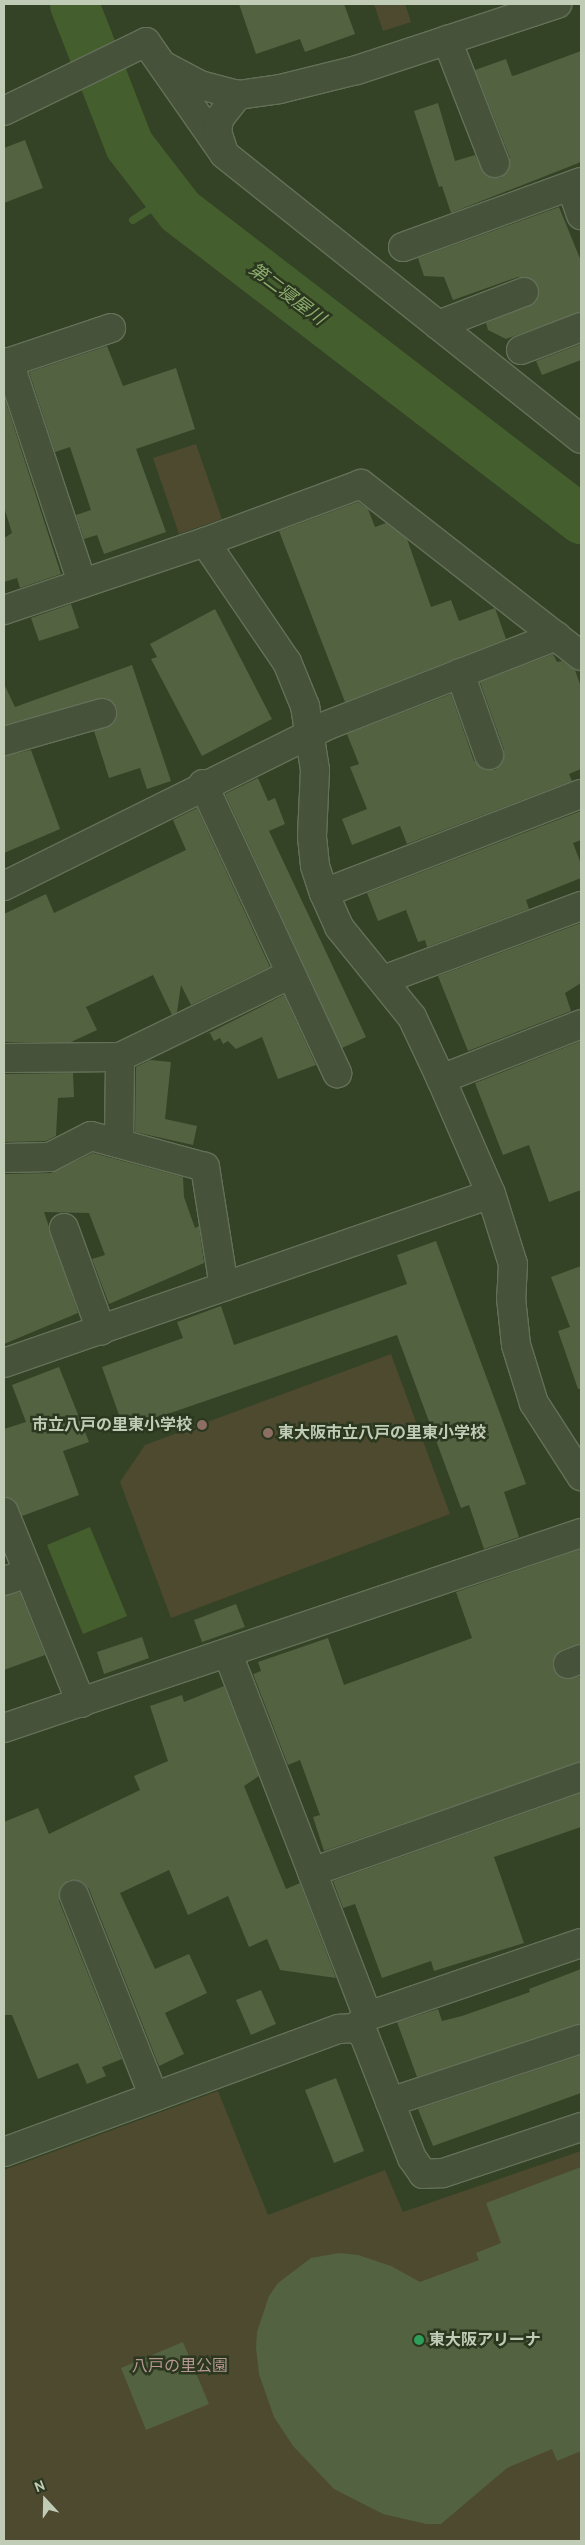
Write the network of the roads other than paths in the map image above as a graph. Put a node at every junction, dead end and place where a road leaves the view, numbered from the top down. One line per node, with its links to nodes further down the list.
1 (557, 4): 2 (street)
2 (446, 40): 4 (street); 7 (street)
3 (163, 66): 4 (street); 5 (street); 6 (street)
4 (238, 95): 6 (street)
5 (10, 108)
6 (224, 154): 12 (street)
7 (495, 164)
8 (576, 184): 9 (street); 10 (street)
9 (581, 215)
10 (403, 247)
11 (524, 292): 12 (street)
12 (438, 325): 17 (street)
13 (581, 327): 15 (street)
14 (111, 328): 16 (street)
15 (521, 350)
16 (7, 363): 19 (street)
17 (581, 439)
18 (205, 542): 19 (street); 21 (street); 25 (street)
19 (82, 583): 20 (street)
20 (4, 610)
21 (556, 636): 22 (street); 23 (street)
22 (581, 656)
23 (460, 673): 25 (street); 27 (street)
24 (102, 713): 26 (street)
25 (311, 734): 28 (street); 31 (street)
26 (4, 741)
27 (489, 755)
28 (203, 784): 30 (street); 33 (street)
29 (581, 794): 31 (street)
30 (4, 885)
31 (324, 893): 34 (street)
32 (581, 906): 34 (street)
33 (291, 974): 36 (street); 38 (street)
34 (383, 980): 39 (street)
35 (581, 1024): 39 (street)
36 (120, 1057): 37 (street); 40 (street)
37 (4, 1058)
38 (338, 1073)
39 (441, 1079): 42 (street)
40 (119, 1143): 41 (street); 44 (street)
41 (4, 1158)
42 (492, 1194): 44 (street); 47 (street)
43 (64, 1228): 45 (street)
44 (224, 1287): 45 (street)
45 (101, 1330): 46 (street)
46 (4, 1363)
47 (581, 1476)
48 (4, 1512): 50 (street)
49 (581, 1533): 52 (street)
50 (29, 1572): 51 (street); 53 (street)
51 (4, 1581)
52 (228, 1654): 53 (street); 56 (street)
53 (82, 1703): 54 (street)
54 (4, 1728)
55 (581, 1777): 56 (street)
56 (312, 1872): 59 (street)
57 (74, 1895): 61 (street)
58 (581, 1943): 59 (street)
59 (361, 2022): 61 (street); 62 (street)
60 (581, 2039): 62 (street)
61 (154, 2097): 64 (street)
62 (390, 2102): 63 (street)
63 (581, 2127)
64 (4, 2152)

